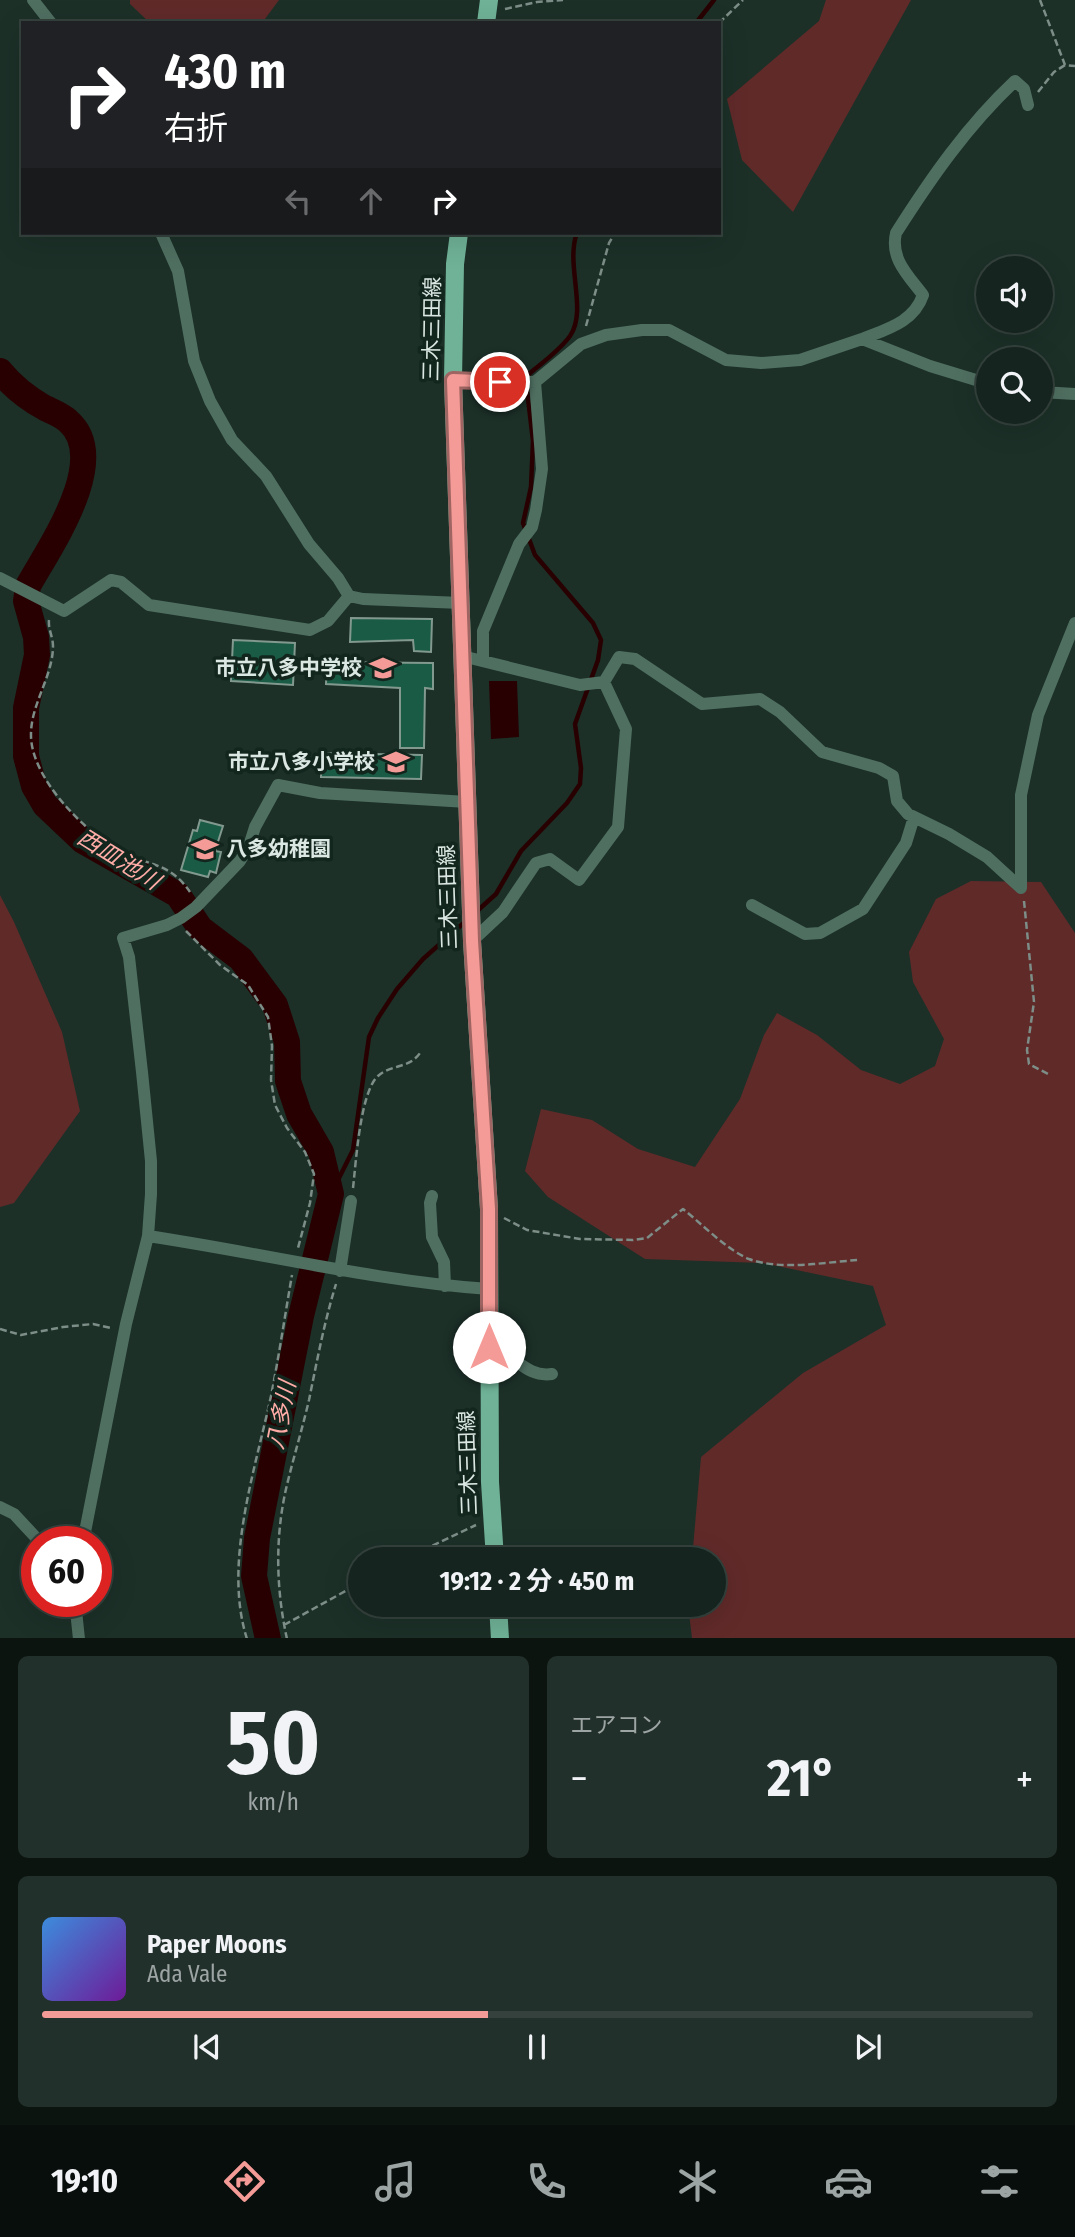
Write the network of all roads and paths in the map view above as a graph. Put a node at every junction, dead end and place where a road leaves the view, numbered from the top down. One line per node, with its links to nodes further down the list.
1 (33, 0): 6 (street)
2 (563, 0): 5 (path)
3 (743, 0): 7 (path)
4 (1040, 0): 8 (path)
5 (488, 12)
6 (49, 21)
7 (721, 21)
8 (1065, 65): 9 (path); 10 (path)
9 (1075, 66)
10 (1028, 105): 14 (street)
11 (162, 235): 22 (street)
12 (459, 235): 16 (main road, 三木三田線)
13 (614, 235): 15 (path)
14 (862, 339): 15 (street); 17 (street)
15 (581, 344): 18 (street)
16 (453, 380): 18 (street); 23 (main road, 三木三田線)
17 (976, 380)
18 (535, 382): 27 (street)
19 (1053, 393): 20 (street)
20 (1075, 394)
21 (0, 579): 24 (street)
22 (349, 596): 23 (street); 24 (street)
23 (461, 603): 26 (main road, 三木三田線)
24 (52, 606): 32 (path)
25 (1075, 622): 31 (street)
26 (462, 656): 27 (street); 29 (main road, 三木三田線)
27 (483, 661): 28 (street)
28 (604, 682): 30 (street); 34 (street)
29 (467, 802): 32 (street); 34 (main road, 三木三田線)
30 (914, 817): 31 (street); 33 (street)
31 (1021, 888): 36 (path)
32 (197, 905): 40 (street)
33 (752, 905)
34 (472, 928): 39 (main road, 三木三田線)
35 (420, 1053): 38 (path)
36 (1048, 1074)
37 (432, 1196): 43 (street)
38 (351, 1201): 42 (street)
39 (489, 1209): 41 (path); 44 (main road, 三木三田線)
40 (148, 1236): 42 (street); 46 (street)
41 (859, 1259)
42 (335, 1270): 43 (street); 58 (path)
43 (445, 1286): 44 (street)
44 (489, 1289): 47 (main road, 三木三田線)
45 (0, 1329): 46 (path)
46 (124, 1331): 52 (street)
47 (489, 1347): 48 (street); 50 (main road, 三木三田線)
48 (552, 1374)
49 (0, 1507): 51 (street)
50 (492, 1521): 53 (path); 54 (main road, 三木三田線)
51 (25, 1526)
52 (86, 1526)
53 (429, 1547)
54 (494, 1547)
55 (348, 1590): 58 (path)
56 (77, 1617): 59 (street)
57 (499, 1617): 61 (main road)
58 (284, 1625): 60 (path)
59 (79, 1638)
60 (287, 1638)
61 (500, 1638)

